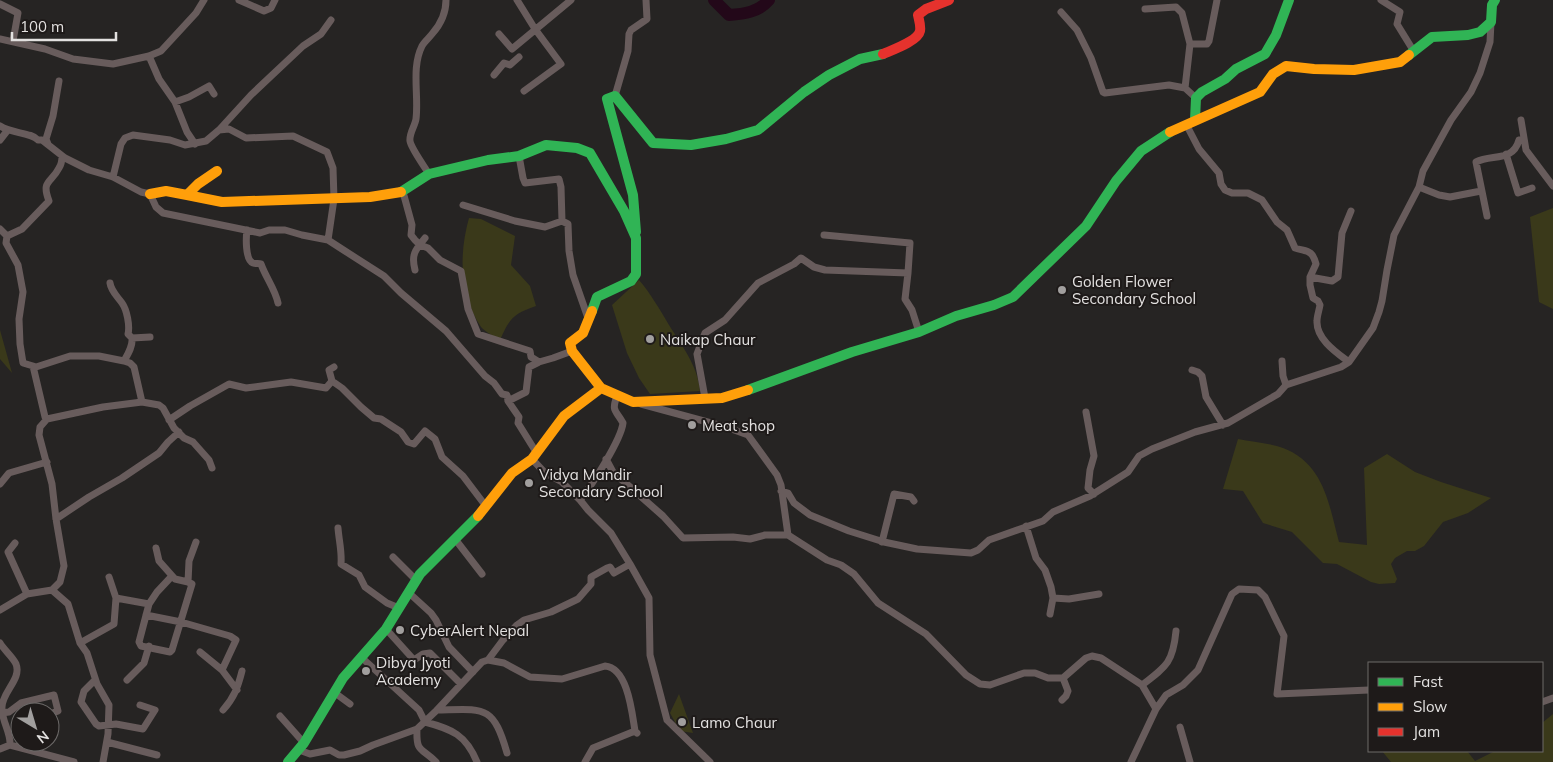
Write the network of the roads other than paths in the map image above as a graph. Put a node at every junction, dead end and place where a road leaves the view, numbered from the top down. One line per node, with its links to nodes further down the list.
1 (204, 0): 25 (street)
2 (240, 0): 3 (street)
3 (275, 0)
4 (446, 0): 47 (street)
5 (516, 0): 18 (street)
6 (571, 0): 18 (street)
7 (646, 0): 31 (street)
8 (949, 0): 31 (street)
9 (1217, 0): 22 (street)
10 (1288, 0): 32 (street)
11 (1381, 0): 24 (street)
12 (1493, 2): 17 (street)
13 (0, 4): 21 (street)
14 (1145, 9): 22 (street)
15 (1061, 12): 28 (street)
16 (331, 20): 37 (street)
17 (1491, 22): 24 (street); 50 (street)
18 (535, 29): 23 (street); 29 (street)
19 (499, 34): 23 (street)
20 (0, 39): 21 (street)
21 (13, 41): 25 (street)
22 (1190, 44): 28 (street)
23 (512, 49): 26 (street)
24 (1413, 50): 35 (street)
25 (149, 56): 33 (street)
26 (494, 75)
27 (59, 81): 42 (street)
28 (1185, 88): 32 (street)
29 (524, 91)
30 (214, 94): 33 (street)
31 (616, 96): 66 (street)
32 (1196, 98): 35 (street)
33 (175, 102): 41 (street)
34 (1521, 120): 40 (street)
35 (1190, 122): 71 (street); 75 (street)
36 (0, 126): 38 (street)
37 (219, 130): 41 (street); 56 (street)
38 (8, 131): 39 (street); 42 (street)
39 (0, 140)
40 (1524, 140): 43 (street); 49 (street)
41 (195, 144): 48 (street)
42 (49, 146): 44 (street)
43 (1506, 154): 51 (street); 52 (street)
44 (62, 156): 48 (street); 64 (street)
45 (519, 156): 47 (street); 60 (street); 66 (street)
46 (217, 172): 55 (street)
47 (429, 174): 53 (street)
48 (113, 177): 54 (street)
49 (1553, 186)
50 (1419, 187): 52 (street); 82 (street)
51 (1532, 188)
52 (1481, 191): 59 (street)
53 (403, 192): 56 (street); 68 (street)
54 (150, 194): 55 (street); 62 (street)
55 (187, 195): 56 (street)
56 (334, 199): 67 (street)
57 (463, 205): 60 (street)
58 (1351, 211): 71 (street)
59 (1487, 216)
60 (562, 221): 74 (street)
61 (0, 229): 64 (street)
62 (247, 230): 67 (street); 73 (street)
63 (824, 235): 70 (street)
64 (7, 236): 83 (street)
65 (426, 238): 68 (street)
66 (636, 238): 74 (street)
67 (328, 240): 91 (street)
68 (420, 245): 69 (street); 81 (street)
69 (415, 270)
70 (908, 274): 75 (street); 90 (street)
71 (1310, 277): 82 (street)
72 (110, 282): 77 (street)
73 (278, 303)
74 (588, 318): 78 (street)
75 (919, 332): 90 (street)
76 (150, 337): 77 (street)
77 (132, 338): 79 (street)
78 (572, 351): 81 (street); 88 (street)
79 (124, 361): 83 (street); 92 (street)
80 (1282, 361): 87 (street)
81 (539, 362): 91 (street)
82 (1349, 362): 87 (street)
83 (33, 366): 95 (street)
84 (334, 367): 86 (street)
85 (1192, 370): 97 (street)
86 (332, 381): 96 (street); 108 (street)
87 (1286, 385): 97 (street)
88 (602, 388): 89 (street); 99 (street)
89 (617, 396): 93 (street); 100 (street)
90 (705, 398): 93 (street)
91 (508, 401): 99 (street)
92 (142, 402): 95 (street); 96 (street)
93 (633, 402): 104 (street)
94 (1086, 412): 105 (street)
95 (47, 419): 101 (street)
96 (169, 420): 98 (street)
97 (1223, 425): 105 (street)
98 (179, 432): 102 (street); 109 (street)
99 (534, 456): 106 (street); 108 (street)
100 (606, 459): 106 (street); 112 (street)
101 (46, 462): 103 (street); 109 (street)
102 (212, 468)
103 (0, 484)
104 (782, 491): 112 (street); 115 (street)
105 (1094, 494): 110 (street)
106 (580, 500): 119 (street)
107 (914, 501): 115 (street)
108 (485, 506): 113 (street)
109 (56, 519): 125 (street)
110 (1026, 526): 115 (street); 130 (street)
111 (338, 528): 132 (street)
112 (788, 535): 149 (street)
113 (455, 539): 120 (street); 123 (street)
114 (196, 542): 124 (street)
115 (882, 542)
116 (15, 544): 127 (street)
117 (156, 548): 121 (street)
118 (393, 557): 123 (street)
119 (630, 564): 145 (street); 186 (street)
120 (482, 574)
121 (172, 576): 124 (street); 131 (street)
122 (109, 577): 129 (street)
123 (416, 580): 126 (street)
124 (188, 582): 136 (street)
125 (52, 590): 127 (street); 140 (street)
126 (408, 592): 132 (street); 148 (street)
127 (27, 594): 133 (street)
128 (1099, 594): 130 (street)
129 (116, 598): 131 (street); 140 (street)
130 (1053, 598): 134 (street)
131 (149, 604): 135 (street)
132 (399, 608): 137 (street)
133 (0, 610)
134 (1050, 614)
135 (146, 615): 136 (street); 141 (street)
136 (181, 622): 141 (street); 146 (street)
137 (386, 629): 144 (street); 152 (street)
138 (1176, 631): 153 (street)
139 (0, 643): 143 (street)
140 (80, 643): 150 (street)
141 (149, 646): 151 (street)
142 (200, 652): 146 (street)
143 (2, 653): 166 (street)
144 (361, 657): 156 (street); 168 (street)
145 (488, 660): 148 (street); 185 (street)
146 (222, 670): 154 (street)
147 (242, 671): 154 (street)
148 (473, 672): 152 (street)
149 (1063, 678): 153 (street); 157 (street)
150 (96, 680): 169 (street); 169 (street)
151 (127, 680)
152 (461, 684): 164 (street)
153 (1142, 685): 162 (street)
154 (237, 690): 163 (street)
155 (1368, 690): 162 (street)
156 (335, 693): 160 (street); 175 (street)
157 (1062, 700)
158 (25, 702): 159 (street)
159 (56, 702)
160 (350, 704)
161 (140, 705): 169 (street)
162 (1156, 709): 187 (street)
163 (223, 710)
164 (437, 710): 168 (street); 178 (street)
165 (10, 711): 166 (street)
166 (2, 713): 172 (street)
167 (280, 716): 175 (street)
168 (425, 722): 171 (street); 184 (street)
169 (109, 725): 173 (street)
170 (1180, 727): 188 (street)
171 (417, 729): 175 (street); 183 (street)
172 (10, 736)
173 (107, 742): 179 (street); 181 (street)
174 (10, 745): 176 (street)
175 (301, 746): 182 (street)
176 (0, 749)
177 (36, 752): 180 (street)
178 (507, 753)
179 (157, 755)
180 (74, 762)
181 (103, 762)
182 (288, 762)
183 (436, 762)
184 (477, 762)
185 (586, 762)
186 (710, 762)
187 (1131, 762)
188 (1190, 762)

